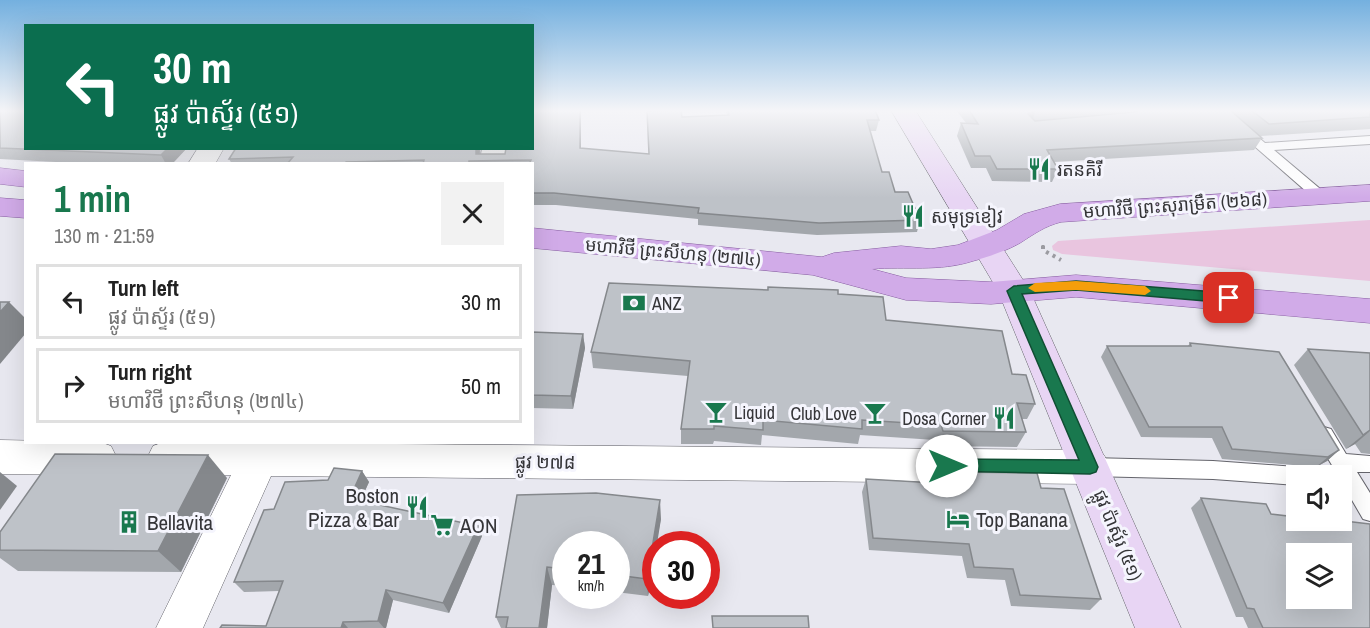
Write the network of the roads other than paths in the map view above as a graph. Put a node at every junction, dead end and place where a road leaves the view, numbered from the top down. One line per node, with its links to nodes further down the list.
1 (921, 139): 12 (street, ផ្លូវ ប៉ាស្ទ័រ (៥១))
2 (1253, 139): 4 (lane)
3 (1370, 140): 4 (lane)
4 (1262, 147): 8 (lane)
5 (0, 176): 6 (main road)
6 (24, 178)
7 (1370, 193): 8 (main road, មហាវិថី ព្រះសុរាម្រឹត (២៦៨))
8 (1320, 196): 12 (main road, មហាវិថី ព្រះសុរាម្រឹត (២៦៨))
9 (0, 207): 10 (main road)
10 (24, 209)
11 (534, 238): 13 (main road, មហាវិថី ព្រះសីហនុ (២៧៤))
12 (987, 246): 13 (main road, មហាវិថី ព្រះសីហនុ (២៧៤)); 14 (street, ផ្លូវ ប៉ាស្ទ័រ (៥១))
13 (813, 265): 14 (main road, មហាវិថី ព្រះសីហនុ (២៧៤))
14 (1014, 291): 15 (main road, មហាវិថី ព្រះសីហនុ (២៧៤)); 21 (street, ផ្លូវ ប៉ាស្ទ័រ (៥១))
15 (1370, 311)
16 (1317, 424): 20 (lane)
17 (263, 451): 18 (street, ផ្លូវ ២៧៨); 21 (street, ផ្លូវ ២៧៨); 26 (street)
18 (0, 457)
19 (1370, 464): 22 (lane)
20 (1340, 465)
21 (1090, 467): 23 (lane); 27 (street, ផ្លូវ ប៉ាស្ទ័រ (៥១))
22 (1352, 470)
23 (1286, 475)
24 (1352, 485): 25 (lane)
25 (1370, 512)
26 (180, 628)
27 (1158, 628)

